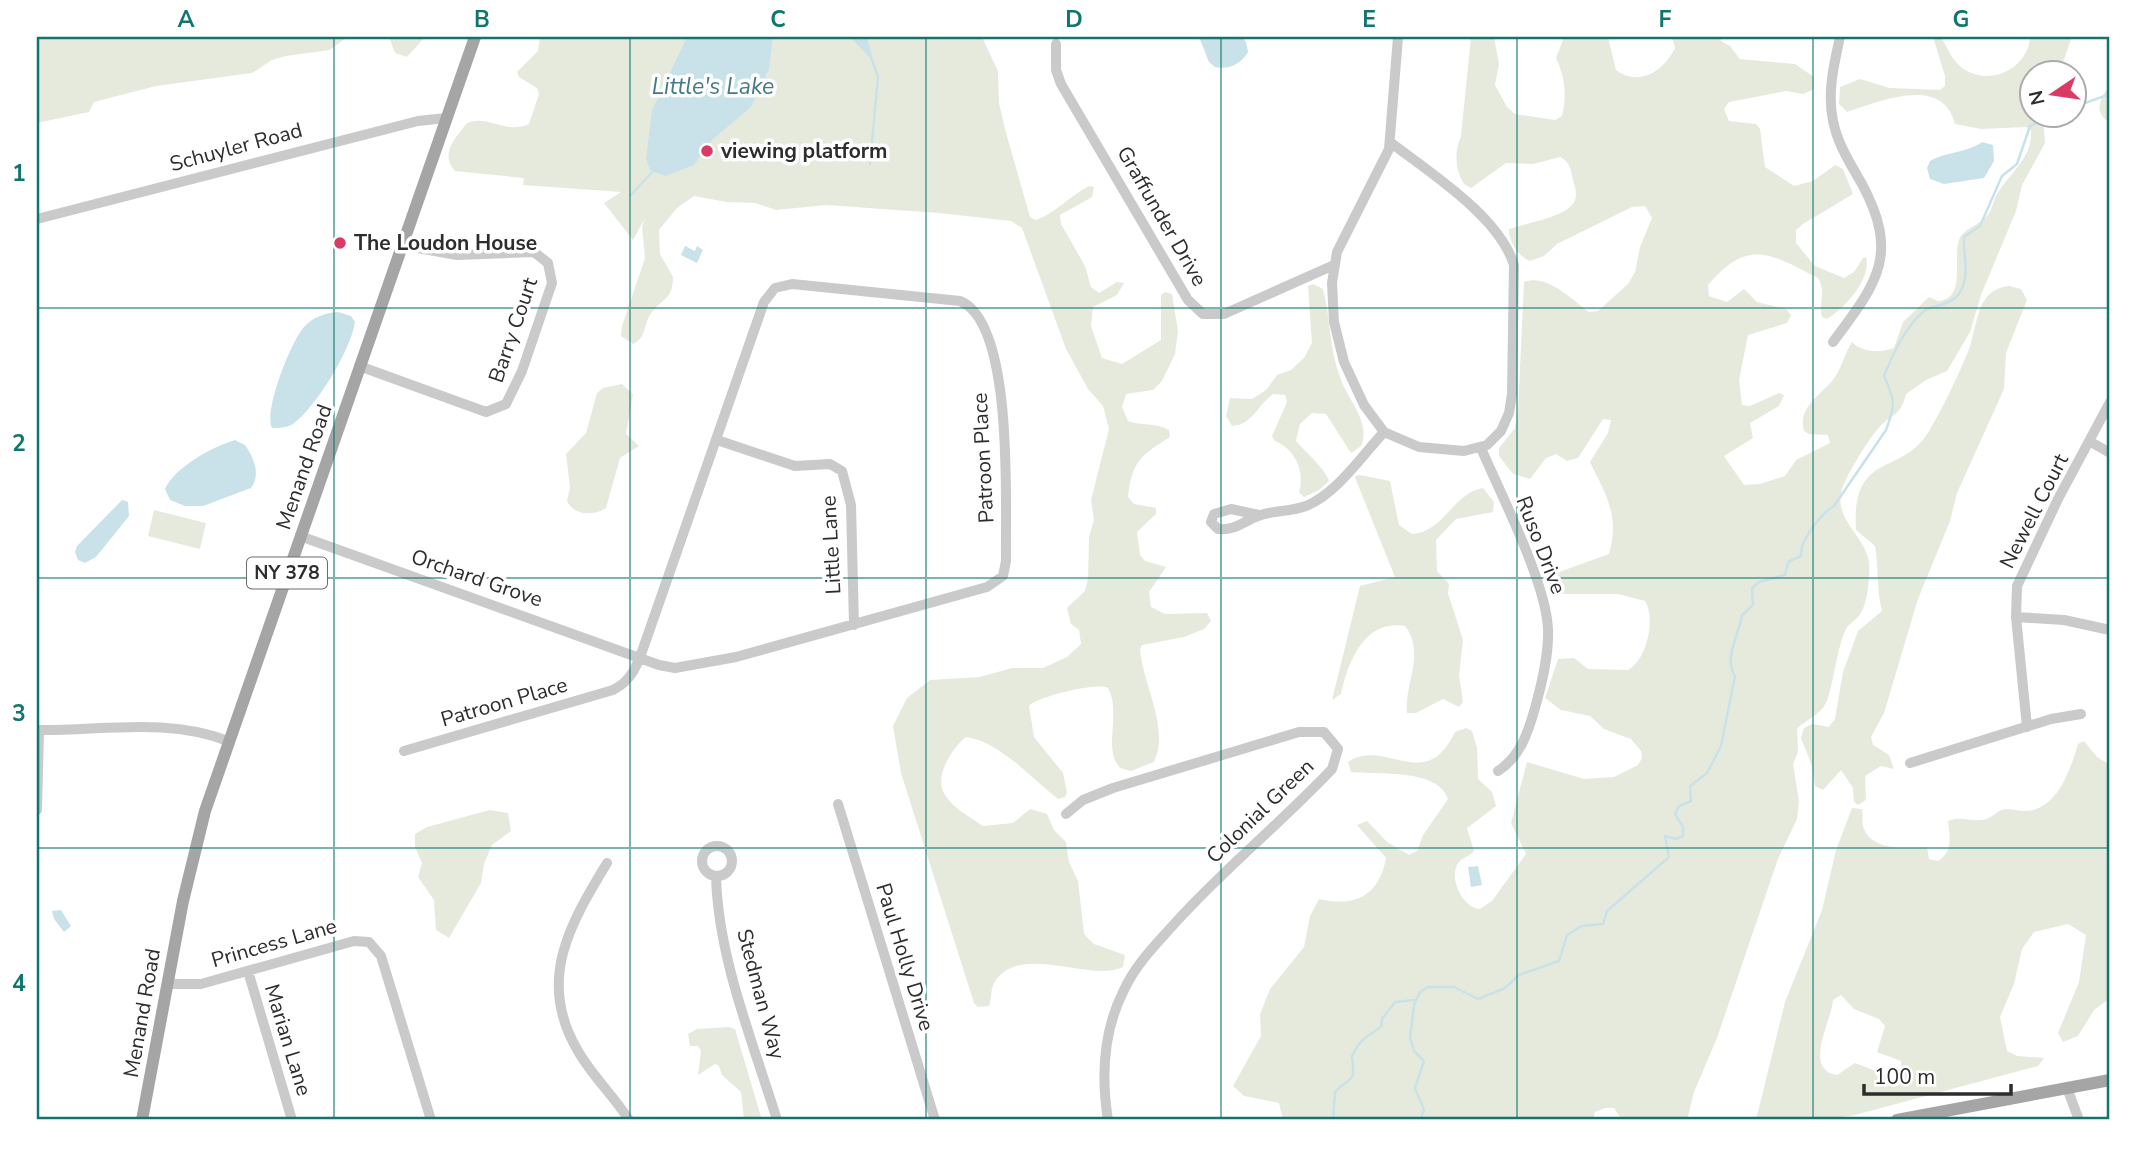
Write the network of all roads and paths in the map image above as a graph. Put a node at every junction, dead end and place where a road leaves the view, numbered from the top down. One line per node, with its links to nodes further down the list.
1 (475, 37): 5 (main road, Menand Road / NY 378)
2 (1398, 37): 6 (street)
3 (1839, 37): 10 (street)
4 (1056, 44): 9 (street, Graffunder Drive)
5 (446, 118): 7 (street, Schuyler Road); 8 (main road, Menand Road / NY 378)
6 (1390, 142): 9 (street); 16 (street)
7 (37, 219)
8 (401, 245): 11 (main road, Menand Road / NY 378); 11 (street, Barry Court)
9 (1334, 265): 13 (street)
10 (1833, 342)
11 (359, 366): 19 (main road, Menand Road / NY 378)
12 (2110, 402): 15 (street, Newell Court)
13 (1384, 432): 16 (street); 18 (street)
14 (717, 440): 21 (street, Little Lane); 21 (street, Patroon Place); 23 (street, Patroon Place)
15 (2091, 442): 17 (street); 20 (street, Newell Court)
16 (1481, 448): 30 (street, Ruso Drive)
17 (2110, 453)
18 (1259, 515)
19 (300, 537): 23 (street, Orchard Grove); 27 (main road, Menand Road / NY 378)
20 (2016, 617): 22 (street); 25 (street, Newell Court)
21 (854, 625): 23 (street, Patroon Place)
22 (2110, 630)
23 (640, 658): 28 (street, Patroon Place)
24 (2081, 714): 25 (street)
25 (2026, 727): 29 (street)
26 (38, 730): 27 (street); 32 (street)
27 (228, 741): 37 (main road, Menand Road / NY 378)
28 (404, 751)
29 (1910, 763)
30 (1498, 771)
31 (838, 804): 45 (street, Paul Holly Drive)
32 (37, 810)
33 (1066, 814): 46 (street, Colonial Green)
34 (607, 863): 43 (street)
35 (716, 876): 44 (street, Stedman Way)
36 (248, 971): 37 (street, Princess Lane); 41 (street, Marian Lane); 42 (street, Princess Lane)
37 (167, 984): 40 (main road, Menand Road / NY 378)
38 (2110, 1080): 39 (main road)
39 (2067, 1088): 47 (main road); 48 (street)
40 (142, 1120)
41 (292, 1120)
42 (431, 1120)
43 (629, 1120)
44 (777, 1120)
45 (935, 1120)
46 (1108, 1120)
47 (1897, 1120)
48 (2079, 1120)

